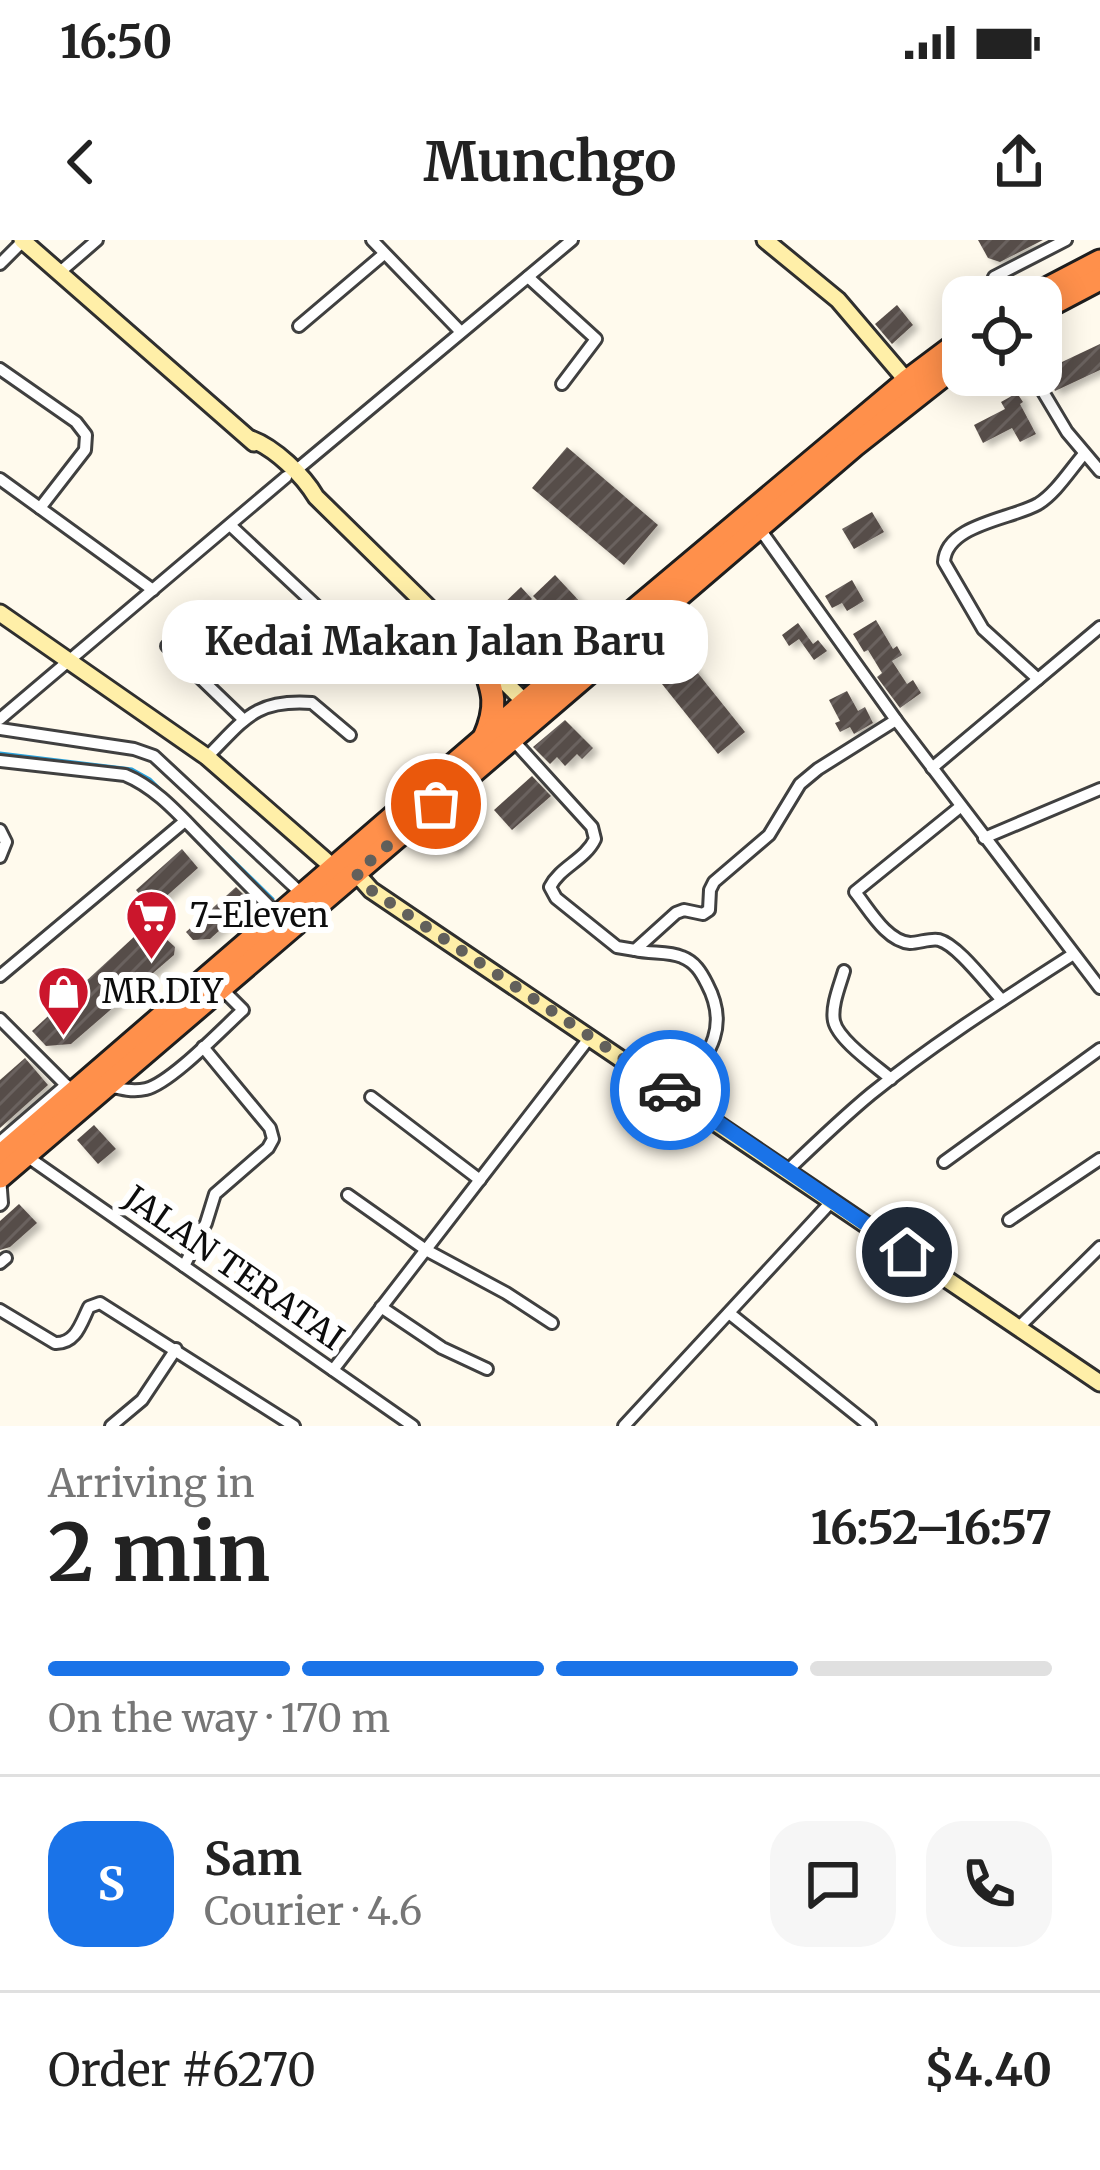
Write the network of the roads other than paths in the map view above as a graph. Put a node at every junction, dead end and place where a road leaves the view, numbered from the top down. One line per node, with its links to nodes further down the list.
1 (97, 240): 10 (street)
2 (372, 240): 7 (street)
3 (572, 240): 12 (street)
4 (765, 240): 21 (street)
5 (1066, 240): 11 (street)
6 (23, 241): 9 (street); 10 (street)
7 (384, 254): 16 (street); 17 (street)
8 (1100, 261): 14 (highway)
9 (0, 264)
10 (60, 272): 26 (street)
11 (996, 276)
12 (528, 278): 17 (street); 22 (street)
13 (1100, 279): 15 (highway)
14 (1062, 281)
15 (1062, 299)
16 (299, 326)
17 (460, 332): 26 (street)
18 (942, 355): 21 (highway)
19 (0, 369): 28 (street)
20 (942, 377): 30 (highway)
21 (907, 381): 38 (highway)
22 (562, 384)
23 (1047, 396): 24 (street)
24 (1084, 454): 25 (street); 39 (street)
25 (1100, 471)
26 (290, 474): 29 (street); 36 (street)
27 (0, 479): 28 (street)
28 (40, 508): 31 (street)
29 (230, 525): 31 (street); 34 (street)
30 (759, 528): 40 (highway); 43 (street)
31 (153, 590): 37 (street)
32 (0, 614): 37 (street)
33 (1100, 627): 39 (street)
34 (341, 629)
35 (166, 646): 42 (street)
36 (481, 658): 38 (highway); 40 (street); 47 (highway)
37 (68, 662): 41 (street); 48 (street)
38 (563, 670): 40 (highway)
39 (1038, 680): 50 (street)
40 (532, 709): 46 (highway); 47 (highway)
41 (0, 719)
42 (244, 720): 45 (street); 48 (street)
43 (896, 720): 50 (street); 60 (street)
44 (0, 729): 58 (street)
45 (350, 735)
46 (513, 740): 57 (highway); 60 (street)
47 (482, 742): 57 (highway)
48 (207, 757): 57 (street)
49 (0, 761): 53 (street)
50 (932, 768): 52 (street)
51 (1100, 789): 55 (street)
52 (960, 807): 55 (street); 66 (street)
53 (185, 821): 59 (street); 63 (street)
54 (0, 830): 56 (street)
55 (984, 838): 61 (street)
56 (0, 857)
57 (345, 870): 58 (highway); 64 (highway); 68 (street)
58 (303, 895): 59 (highway)
59 (278, 916): 73 (highway)
60 (635, 950): 74 (street)
61 (1072, 955): 65 (street); 66 (street)
62 (844, 971): 71 (street)
63 (0, 976)
64 (221, 988): 69 (street); 72 (highway)
65 (1100, 988)
66 (1002, 1000): 71 (street)
67 (0, 1019): 73 (street)
68 (590, 1037): 74 (street); 83 (street)
69 (203, 1047): 72 (street); 90 (street)
70 (1100, 1048): 80 (street)
71 (891, 1078): 81 (street)
72 (107, 1086): 77 (highway)
73 (69, 1089): 76 (street); 78 (highway)
74 (678, 1095): 81 (street)
75 (371, 1096): 83 (street)
76 (0, 1142)
77 (25, 1155): 82 (highway); 90 (street, JALAN TERATAI)
78 (0, 1156)
79 (1100, 1159): 87 (street)
80 (944, 1162)
81 (788, 1170): 85 (street)
82 (0, 1177): 86 (street)
83 (480, 1180): 89 (street)
84 (348, 1196): 89 (street)
85 (832, 1201): 93 (street); 95 (street)
86 (0, 1205)
87 (1009, 1220)
88 (1100, 1247): 95 (street)
89 (426, 1250): 91 (street); 94 (street)
90 (184, 1266): 98 (street, JALAN TERATAI)
91 (381, 1307): 97 (street); 98 (street)
92 (0, 1310): 96 (street)
93 (729, 1313): 103 (street); 104 (street)
94 (552, 1323)
95 (1019, 1327): 99 (street)
96 (176, 1349): 101 (street); 102 (street)
97 (487, 1369)
98 (333, 1370): 100 (street, JALAN TERATAI)
99 (1100, 1383)
100 (406, 1424)
101 (111, 1426)
102 (294, 1426)
103 (624, 1426)
104 (870, 1426)

